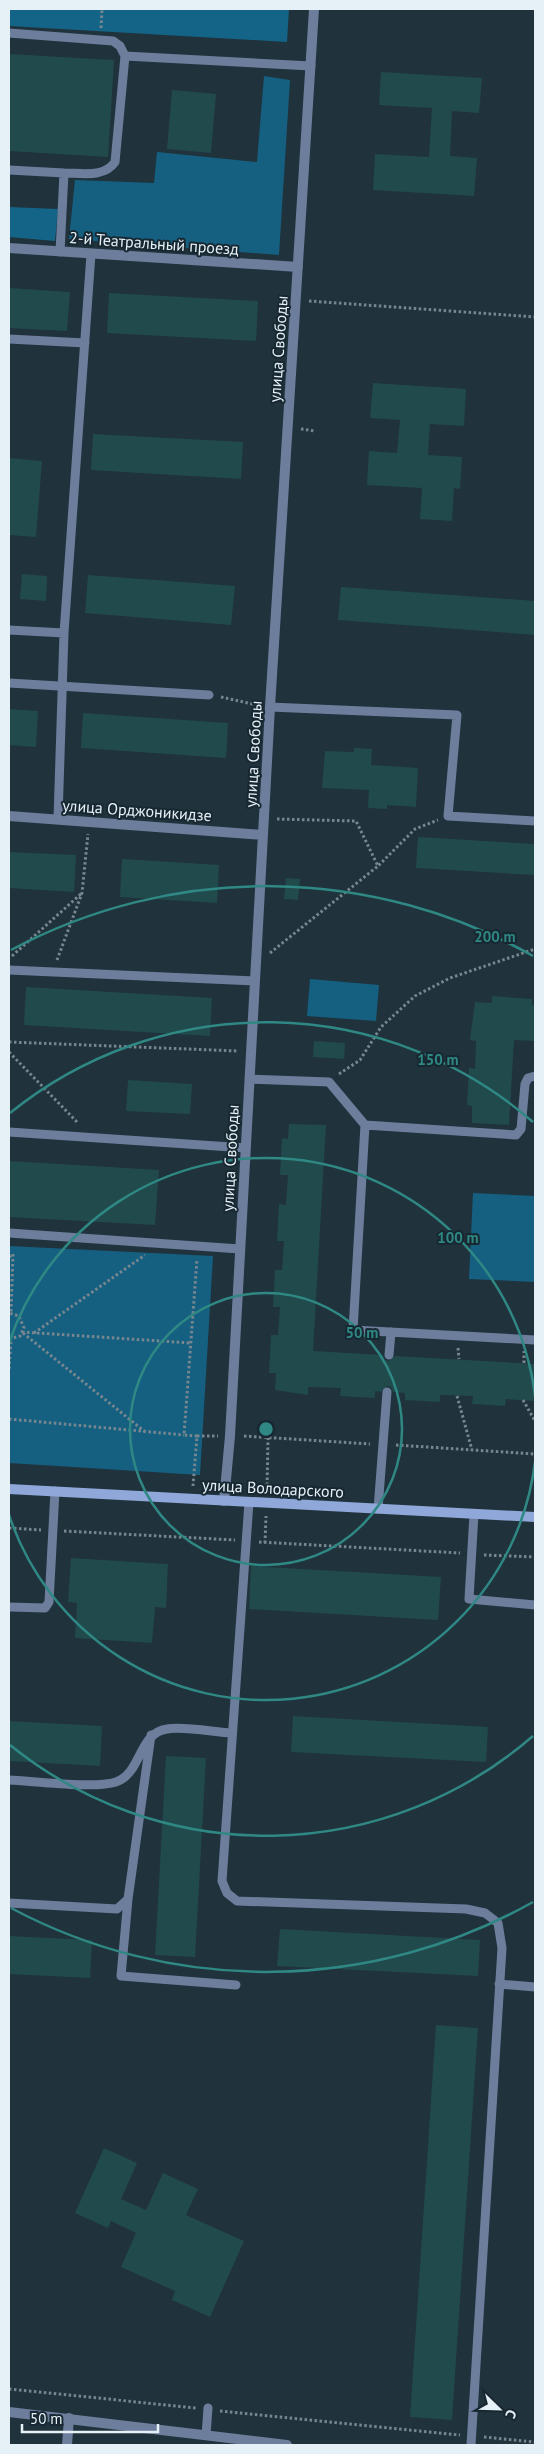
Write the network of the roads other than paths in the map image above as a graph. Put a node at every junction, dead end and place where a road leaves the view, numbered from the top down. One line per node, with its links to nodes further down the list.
1 (314, 9): 4 (street, улица Свободы)
2 (9, 33): 3 (lane)
3 (125, 56): 4 (lane); 6 (lane)
4 (311, 66): 10 (street, улица Свободы)
5 (9, 170): 6 (lane)
6 (64, 173): 8 (lane)
7 (9, 248): 8 (street, 2-й Театральный проезд)
8 (60, 252): 9 (street, 2-й Театральный проезд)
9 (91, 254): 10 (street, 2-й Театральный проезд); 12 (lane)
10 (298, 267): 18 (street, улица Свободы)
11 (9, 339): 12 (lane)
12 (85, 343): 14 (lane)
13 (9, 630): 14 (lane)
14 (64, 633): 16 (lane)
15 (9, 683): 16 (lane)
16 (62, 686): 17 (lane); 20 (lane)
17 (209, 695)
18 (270, 707): 21 (lane); 22 (street, улица Свободы)
19 (9, 816): 20 (street, улица Орджоникидзе)
20 (58, 818): 22 (street, улица Орджоникидзе)
21 (535, 822)
22 (263, 834): 24 (street, улица Свободы)
23 (9, 970): 24 (lane)
24 (255, 981): 26 (street, улица Свободы)
25 (535, 1076): 27 (lane)
26 (250, 1079): 27 (lane); 29 (street, улица Свободы)
27 (365, 1125): 32 (lane)
28 (9, 1132): 29 (lane)
29 (246, 1148): 31 (street, улица Свободы)
30 (9, 1233): 31 (lane)
31 (240, 1249): 38 (street, улица Свободы)
32 (391, 1332): 33 (lane); 34 (lane)
33 (535, 1340)
34 (389, 1355)
35 (387, 1392): 40 (lane)
36 (9, 1489): 37 (main road, улица Володарского)
37 (55, 1491): 38 (main road, улица Володарского); 44 (lane)
38 (224, 1501): 39 (main road, улица Володарского)
39 (249, 1502): 40 (main road, улица Володарского); 45 (lane)
40 (378, 1509): 41 (main road, улица Володарского)
41 (474, 1514): 42 (main road, улица Володарского); 43 (lane)
42 (535, 1517)
43 (535, 1605)
44 (9, 1607)
45 (232, 1733): 46 (lane); 50 (lane)
46 (150, 1735): 47 (lane); 48 (lane)
47 (9, 1780)
48 (128, 1899): 49 (lane); 51 (lane)
49 (9, 1903)
50 (499, 1984): 52 (lane); 57 (lane)
51 (236, 1985)
52 (535, 1987)
53 (208, 2408): 56 (lane)
54 (9, 2412): 55 (street)
55 (69, 2418): 56 (street); 58 (street)
56 (206, 2435): 59 (street)
57 (471, 2440)
58 (68, 2445)
59 (287, 2445)

